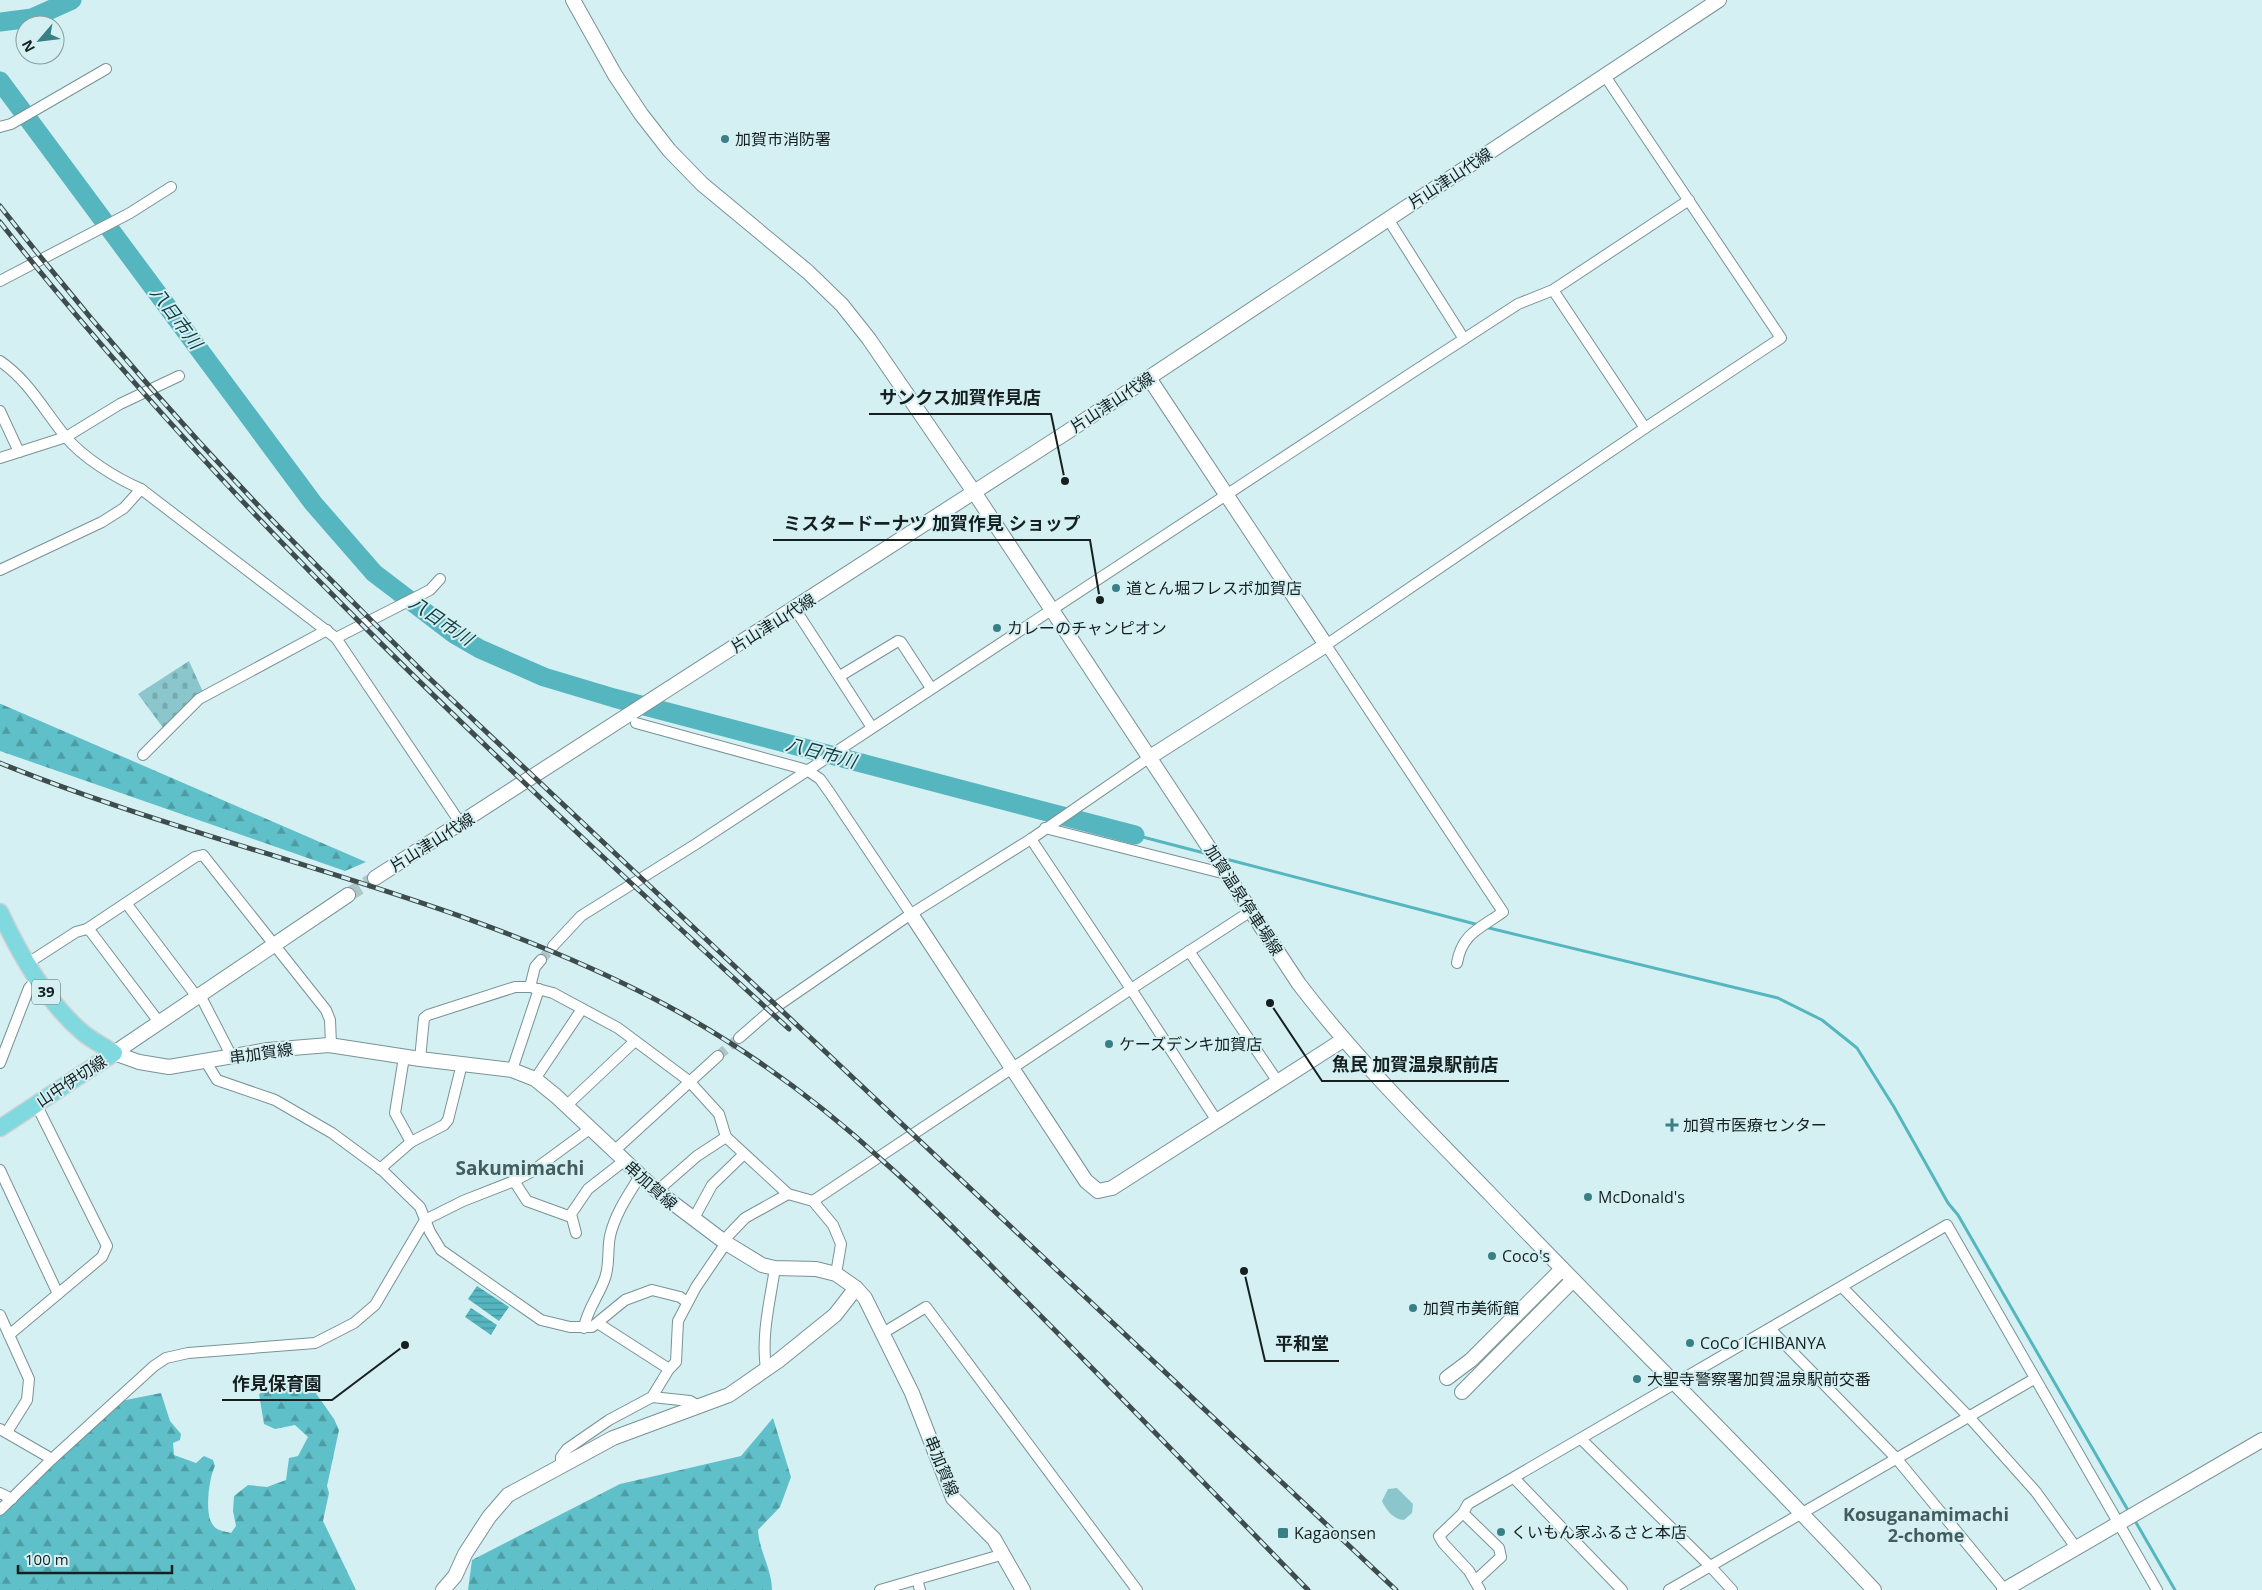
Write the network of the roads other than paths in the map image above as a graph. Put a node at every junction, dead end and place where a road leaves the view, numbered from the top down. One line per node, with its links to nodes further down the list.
1 (573, 0): 21 (main road, 加賀温泉停車場線)
2 (1719, 0): 4 (main road, 片山津山代線)
3 (106, 69): 5 (street)
4 (1605, 76): 7 (street); 8 (main road, 片山津山代線)
5 (0, 127)
6 (171, 187): 9 (street)
7 (1689, 200): 10 (street); 16 (street)
8 (1388, 220): 11 (street); 14 (main road, 片山津山代線)
9 (0, 281)
10 (1553, 290): 11 (street); 16 (street)
11 (1464, 339): 22 (street)
12 (0, 361): 17 (street)
13 (179, 376): 17 (street)
14 (1149, 378): 21 (main road, 片山津山代線); 22 (main road)
15 (0, 411): 18 (street)
16 (1645, 428): 29 (street)
17 (66, 437): 18 (street); 20 (street)
18 (19, 452): 19 (street)
19 (0, 458)
20 (141, 489): 23 (street); 27 (street)
21 (974, 492): 25 (main road, 加賀温泉停車場線); 26 (main road, 片山津山代線)
22 (1227, 494): 25 (street); 29 (main road)
23 (1, 566)
24 (440, 579): 28 (street)
25 (1052, 608): 31 (street); 35 (main road, 加賀温泉停車場線)
26 (795, 609): 30 (street); 32 (main road, 片山津山代線)
27 (327, 630): 28 (street); 34 (street)
28 (336, 638): 37 (street)
29 (1326, 645): 35 (main road); 53 (street)
30 (840, 676): 31 (street); 33 (street)
31 (931, 688): 33 (street)
32 (632, 719): 36 (street); 37 (main road, 片山津山代線)
33 (872, 726): 36 (street)
34 (143, 755)
35 (1150, 757): 38 (street); 40 (main road, 加賀温泉停車場線)
36 (809, 768): 46 (street); 49 (street)
37 (461, 824): 41 (main road, 片山津山代線)
38 (1047, 827): 39 (street); 40 (street)
39 (1031, 839): 46 (street); 56 (street)
40 (1225, 871): 44 (main road, 加賀温泉停車場線)
41 (375, 878)
42 (348, 896): 48 (main road)
43 (126, 904): 47 (street); 48 (street); 57 (street)
44 (1252, 911): 50 (street); 61 (main road, 加賀温泉停車場線)
45 (0, 912): 52 (main road, 山中伊切線 / 39)
46 (911, 914): 60 (street); 72 (main road)
47 (87, 929): 52 (street); 59 (street)
48 (273, 944): 57 (main road); 63 (street)
49 (553, 946)
50 (1189, 951): 56 (street); 76 (street)
51 (541, 960): 55 (street)
52 (28, 962): 54 (main road, 山中伊切線 / 39)
53 (1458, 963)
54 (37, 979): 64 (main road, 山中伊切線 / 39); 69 (street)
55 (534, 988): 58 (street); 68 (street); 73 (street)
56 (1131, 989): 72 (street); 79 (street)
57 (198, 996): 59 (main road); 66 (street)
58 (582, 1009): 62 (street); 74 (street)
59 (159, 1022): 64 (main road)
60 (739, 1038)
61 (1342, 1040): 76 (main road); 100 (main road, 加賀温泉停車場線)
62 (635, 1041): 75 (street); 78 (street)
63 (331, 1045): 66 (main road, 串加賀線); 67 (main road, 串加賀線)
64 (114, 1053): 70 (main road, 串加賀線); 77 (main road, 山中伊切線)
65 (718, 1056): 75 (street)
66 (232, 1057): 70 (main road, 串加賀線)
67 (404, 1057): 68 (main road, 串加賀線); 83 (street)
68 (420, 1059): 71 (main road, 串加賀線)
69 (0, 1062)
70 (206, 1062): 87 (street)
71 (462, 1064): 73 (main road, 串加賀線); 83 (street)
72 (1011, 1069): 79 (main road); 93 (street)
73 (512, 1070): 74 (main road, 串加賀線)
74 (535, 1079): 78 (main road, 串加賀線)
75 (689, 1081): 82 (street); 84 (street)
76 (1278, 1082): 79 (main road)
77 (36, 1104): 80 (main road, 山中伊切線); 105 (street)
78 (567, 1105): 81 (main road, 串加賀線)
79 (1217, 1121)
80 (0, 1128)
81 (591, 1128): 84 (main road, 串加賀線); 90 (street)
82 (726, 1137): 85 (street); 91 (street)
83 (411, 1142): 87 (street)
84 (614, 1151): 86 (main road, 串加賀線)
85 (744, 1154): 92 (street); 96 (street)
86 (624, 1161): 89 (main road, 串加賀線); 94 (street)
87 (380, 1169): 95 (street)
88 (0, 1170): 105 (street)
89 (640, 1176): 91 (main road, 串加賀線); 109 (street)
90 (514, 1182): 94 (street); 95 (street)
91 (657, 1192): 96 (main road, 串加賀線)
92 (788, 1194): 93 (street); 98 (street)
93 (813, 1201): 101 (street)
94 (571, 1217): 97 (street)
95 (425, 1220): 109 (street); 126 (street)
96 (693, 1220): 98 (main road, 串加賀線)
97 (576, 1233)
98 (725, 1242): 99 (main road, 串加賀線); 106 (street)
99 (775, 1268): 101 (main road, 串加賀線); 114 (street)
100 (1562, 1269): 102 (main road, 加賀温泉停車場線); 115 (main road)
101 (836, 1274): 104 (main road, 串加賀線)
102 (1573, 1280): 117 (main road, 加賀温泉停車場線); 118 (main road)
103 (1842, 1287): 110 (street); 116 (street); 121 (street)
104 (856, 1288): 111 (main road, 串加賀線); 114 (main road)
105 (58, 1294): 112 (street)
106 (687, 1302): 108 (street); 113 (street)
107 (0, 1315): 112 (street)
108 (599, 1324): 109 (street); 113 (street)
109 (584, 1328)
110 (1770, 1329): 117 (street); 125 (street)
111 (883, 1333): 136 (main road, 串加賀線); 144 (street)
112 (9, 1335): 122 (street)
113 (669, 1369): 119 (street)
114 (766, 1369): 120 (main road)
115 (1447, 1378)
116 (2034, 1378): 121 (street); 134 (street)
117 (1675, 1383): 123 (street); 133 (main road, 加賀温泉停車場線)
118 (1462, 1392)
119 (652, 1397): 120 (street); 127 (street)
120 (700, 1407): 127 (main road)
121 (1969, 1417): 125 (street); 135 (street)
122 (3, 1431): 126 (street)
123 (1581, 1439): 128 (street); 137 (street)
124 (2262, 1440): 134 (main road)
125 (1896, 1458): 133 (street); 149 (street)
126 (52, 1459): 130 (street)
127 (561, 1465): 140 (main road)
128 (1514, 1478): 132 (street); 145 (street)
129 (0, 1492): 130 (street)
130 (12, 1499): 131 (street)
131 (0, 1510)
132 (1463, 1513): 139 (street); 139 (street)
133 (1802, 1513): 137 (street); 148 (main road, 加賀温泉停車場線)
134 (2118, 1525): 135 (main road); 150 (street)
135 (2076, 1549): 149 (main road)
136 (1004, 1554): 138 (street); 143 (main road, 串加賀線)
137 (1710, 1566): 146 (street); 147 (street)
138 (917, 1579): 141 (street); 142 (street)
139 (1477, 1586)
140 (443, 1590)
141 (880, 1590)
142 (920, 1590)
143 (1023, 1590)
144 (1137, 1590)
145 (1622, 1590)
146 (1669, 1590)
147 (1732, 1590)
148 (1874, 1590)
149 (2005, 1590)
150 (2157, 1590)

